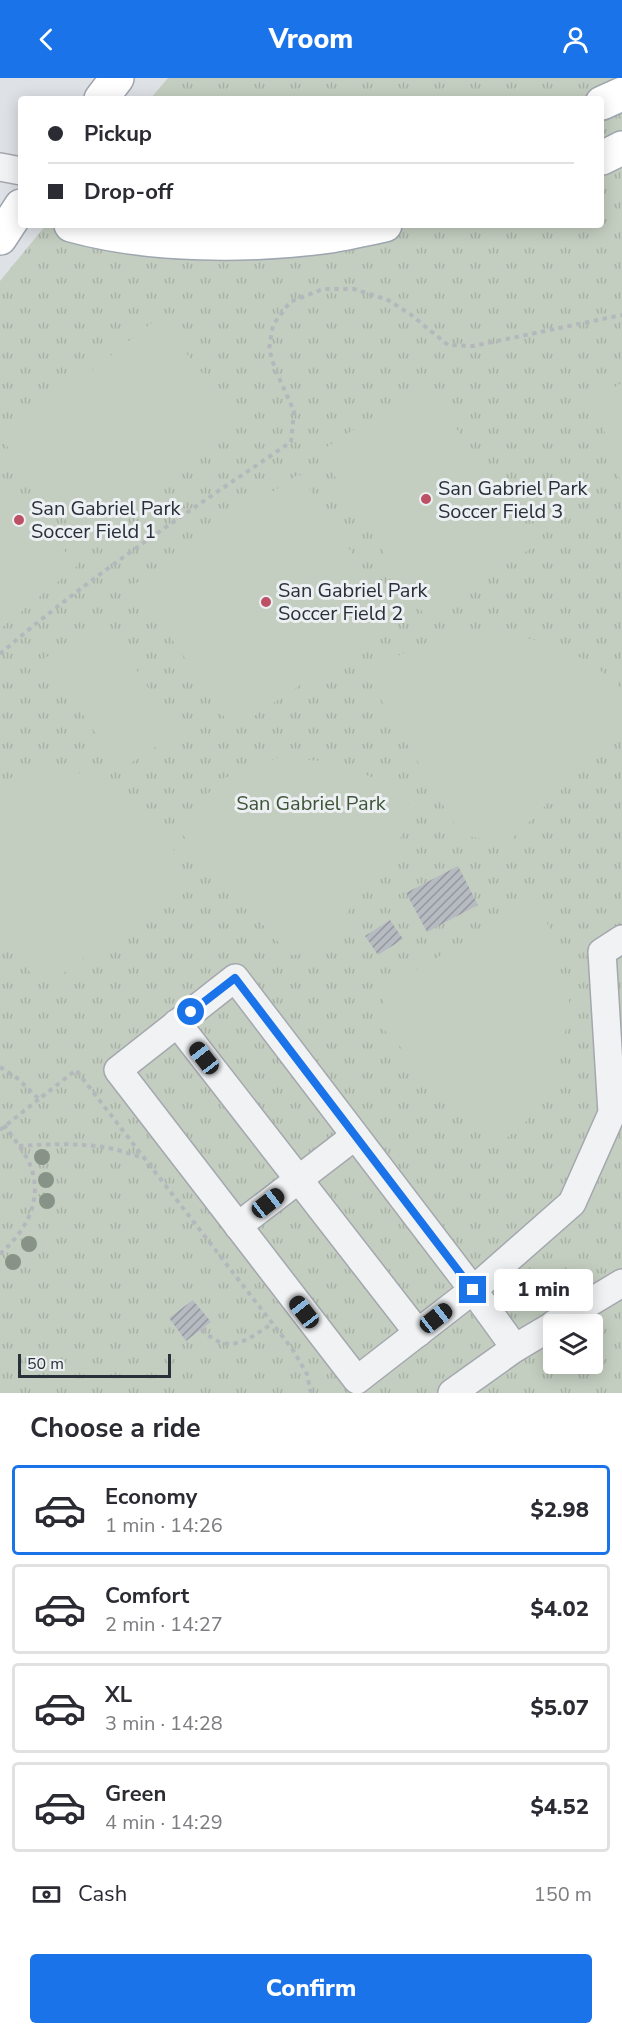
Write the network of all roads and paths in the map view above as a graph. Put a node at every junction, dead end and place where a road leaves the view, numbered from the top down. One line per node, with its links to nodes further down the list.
1 (117, 78): 3 (main road)
2 (622, 94): 4 (main road)
3 (103, 96)
4 (604, 102)
5 (622, 148): 6 (main road)
6 (604, 157)
7 (0, 167): 8 (street)
8 (18, 170)
9 (15, 209): 12 (main road)
10 (86, 228): 11 (main road)
11 (370, 228)
12 (0, 238)
13 (622, 315): 14 (path)
14 (0, 654)
15 (622, 939): 28 (street)
16 (177, 1023): 21 (street); 24 (street); 25 (street)
17 (0, 1067): 18 (path)
18 (39, 1099): 19 (path); 23 (path)
19 (4, 1125): 20 (path); 22 (path)
20 (0, 1130)
21 (355, 1136): 24 (street); 28 (street)
22 (19, 1146): 23 (path); 26 (path)
23 (144, 1158): 30 (path)
24 (298, 1179): 25 (street); 33 (street)
25 (238, 1226): 35 (street)
26 (0, 1254)
27 (622, 1283): 29 (street)
28 (473, 1290): 33 (street); 34 (street)
29 (572, 1314)
30 (273, 1323): 31 (path); 36 (path)
31 (202, 1329)
32 (543, 1331): 34 (street)
33 (418, 1333): 35 (street)
34 (515, 1348): 37 (street)
35 (362, 1387)
36 (311, 1393)
37 (453, 1393)

